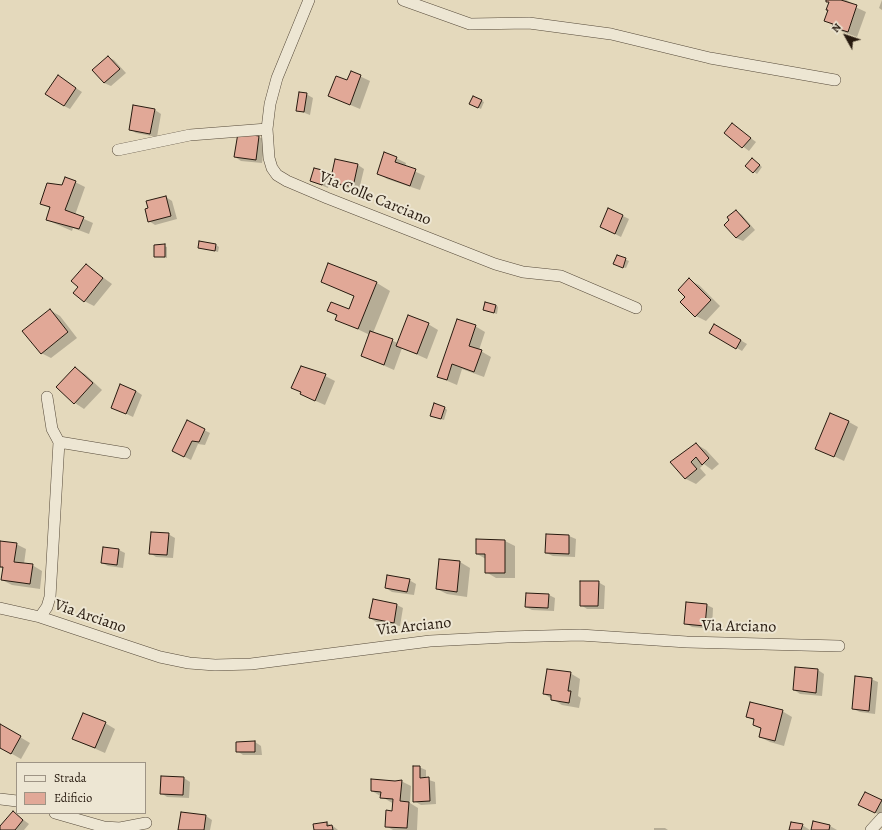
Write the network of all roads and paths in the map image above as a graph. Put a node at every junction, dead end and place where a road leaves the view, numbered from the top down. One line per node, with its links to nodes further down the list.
1 (309, 0): 4 (street, Via Colle Carciano)
2 (403, 0): 3 (street)
3 (835, 80)
4 (267, 129): 5 (street); 6 (street, Via Colle Carciano)
5 (118, 150)
6 (636, 308)
7 (47, 397): 8 (street)
8 (59, 442): 9 (street); 11 (street)
9 (126, 453)
10 (0, 608): 11 (street, Via Arciano)
11 (40, 617): 12 (street, Via Arciano)
12 (839, 646)
13 (0, 799): 14 (street)
14 (16, 801)
15 (58, 814): 17 (street)
16 (882, 818): 18 (street)
17 (146, 823)
18 (870, 830)

